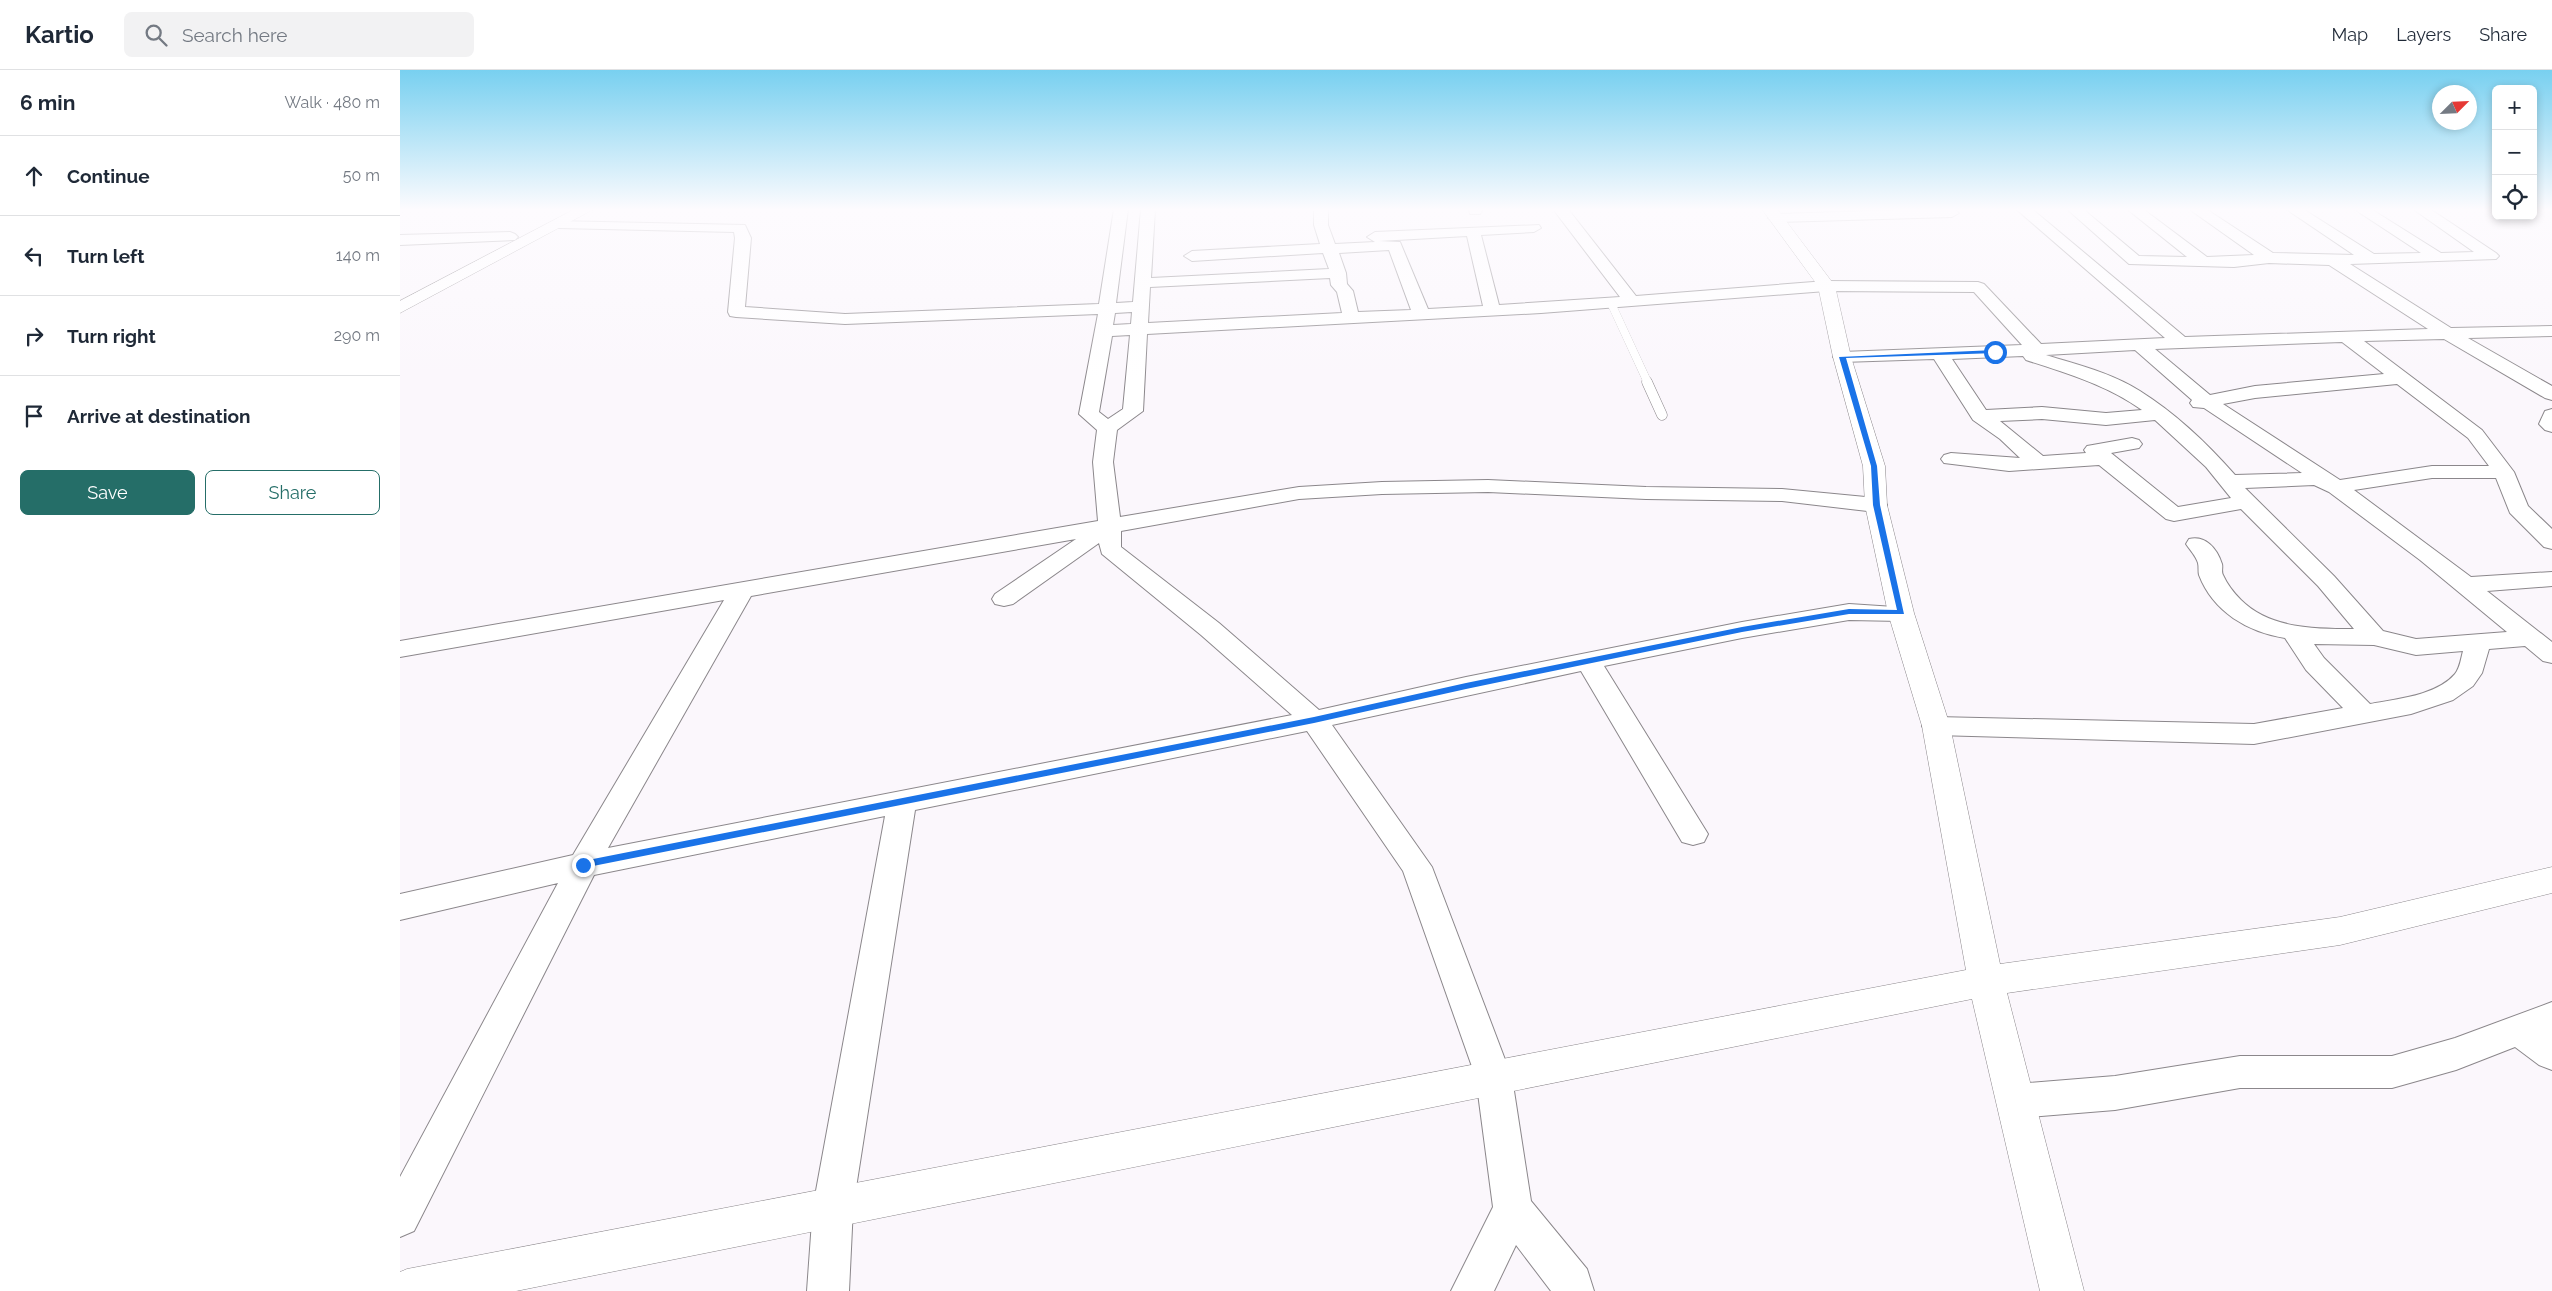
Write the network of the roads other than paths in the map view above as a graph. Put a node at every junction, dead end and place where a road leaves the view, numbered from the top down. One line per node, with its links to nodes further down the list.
1 (455, 266): 16 (street)
2 (474, 266): 20 (street)
3 (740, 266): 21 (street)
4 (1114, 266): 21 (street)
5 (1145, 266): 14 (street)
6 (1336, 266): 13 (street)
7 (1403, 266): 23 (street)
8 (1481, 266): 22 (street)
9 (1605, 266): 17 (street)
10 (1811, 266): 15 (street)
11 (2091, 266): 30 (street)
12 (2342, 266): 28 (street)
13 (1338, 272): 14 (street); 24 (street)
14 (1143, 283): 19 (street)
15 (1826, 286): 17 (street); 32 (street); 34 (street)
16 (400, 295)
17 (1632, 301): 18 (street)
18 (1611, 302): 22 (street); 39 (lane)
19 (1141, 307): 21 (street); 25 (street)
20 (400, 308)
21 (1108, 309): 26 (street)
22 (1492, 310): 23 (street)
23 (1421, 314): 24 (street)
24 (1350, 317): 25 (street)
25 (1140, 328): 26 (street); 43 (street)
26 (1104, 331): 43 (street)
27 (2552, 332): 28 (street)
28 (2448, 334): 29 (street); 36 (street)
29 (2347, 337): 30 (street); 35 (street)
30 (2182, 343): 31 (street)
31 (2140, 345): 32 (street); 37 (street)
32 (2026, 350): 33 (street); 38 (street)
33 (1940, 354): 34 (street); 41 (street)
34 (1842, 357): 50 (street)
35 (2400, 378): 37 (street); 48 (street)
36 (2552, 394)
37 (2210, 402): 38 (street); 51 (street)
38 (2157, 412): 41 (street); 49 (street)
39 (1662, 415)
40 (2552, 415): 42 (street)
41 (1980, 416): 47 (street)
42 (2552, 426)
43 (1106, 431): 53 (street)
44 (2132, 444): 45 (street)
45 (2105, 458): 47 (street); 52 (street)
46 (1951, 459): 47 (street)
47 (2039, 464)
48 (2504, 472): 51 (street); 54 (street)
49 (2228, 482): 51 (street); 52 (street)
50 (1876, 484): 53 (street); 60 (street)
51 (2336, 487): 57 (street)
52 (2246, 502): 62 (street)
53 (1110, 526): 58 (street); 59 (street); 69 (street)
54 (2552, 542)
55 (2197, 544): 61 (street)
56 (2552, 579): 57 (street)
57 (2464, 585): 63 (street)
58 (743, 588): 65 (street); 73 (street)
59 (1004, 600)
60 (1901, 613): 67 (street); 70 (street)
61 (2293, 632): 62 (street); 68 (street)
62 (2374, 637): 64 (street)
63 (2528, 638): 64 (street); 66 (street)
64 (2478, 643): 68 (street)
65 (400, 650)
66 (2552, 655)
67 (1589, 662): 69 (street); 72 (street)
68 (2363, 713): 70 (street)
69 (1314, 720): 71 (street); 80 (street)
70 (1936, 726): 76 (street)
71 (902, 802): 73 (street); 82 (street)
72 (1693, 834)
73 (583, 865): 75 (street); 84 (street)
74 (2552, 880): 76 (street)
75 (400, 907)
76 (1986, 981): 80 (street); 81 (street)
77 (2552, 1017): 78 (street)
78 (2510, 1032): 79 (street); 81 (street)
79 (2552, 1054)
80 (1494, 1078): 82 (street); 83 (street)
81 (2016, 1101): 89 (street)
82 (833, 1207): 85 (street); 86 (street)
83 (1513, 1210): 87 (street); 88 (street)
84 (400, 1217)
85 (407, 1291)
86 (828, 1291)
87 (1472, 1291)
88 (1573, 1291)
89 (2062, 1291)

